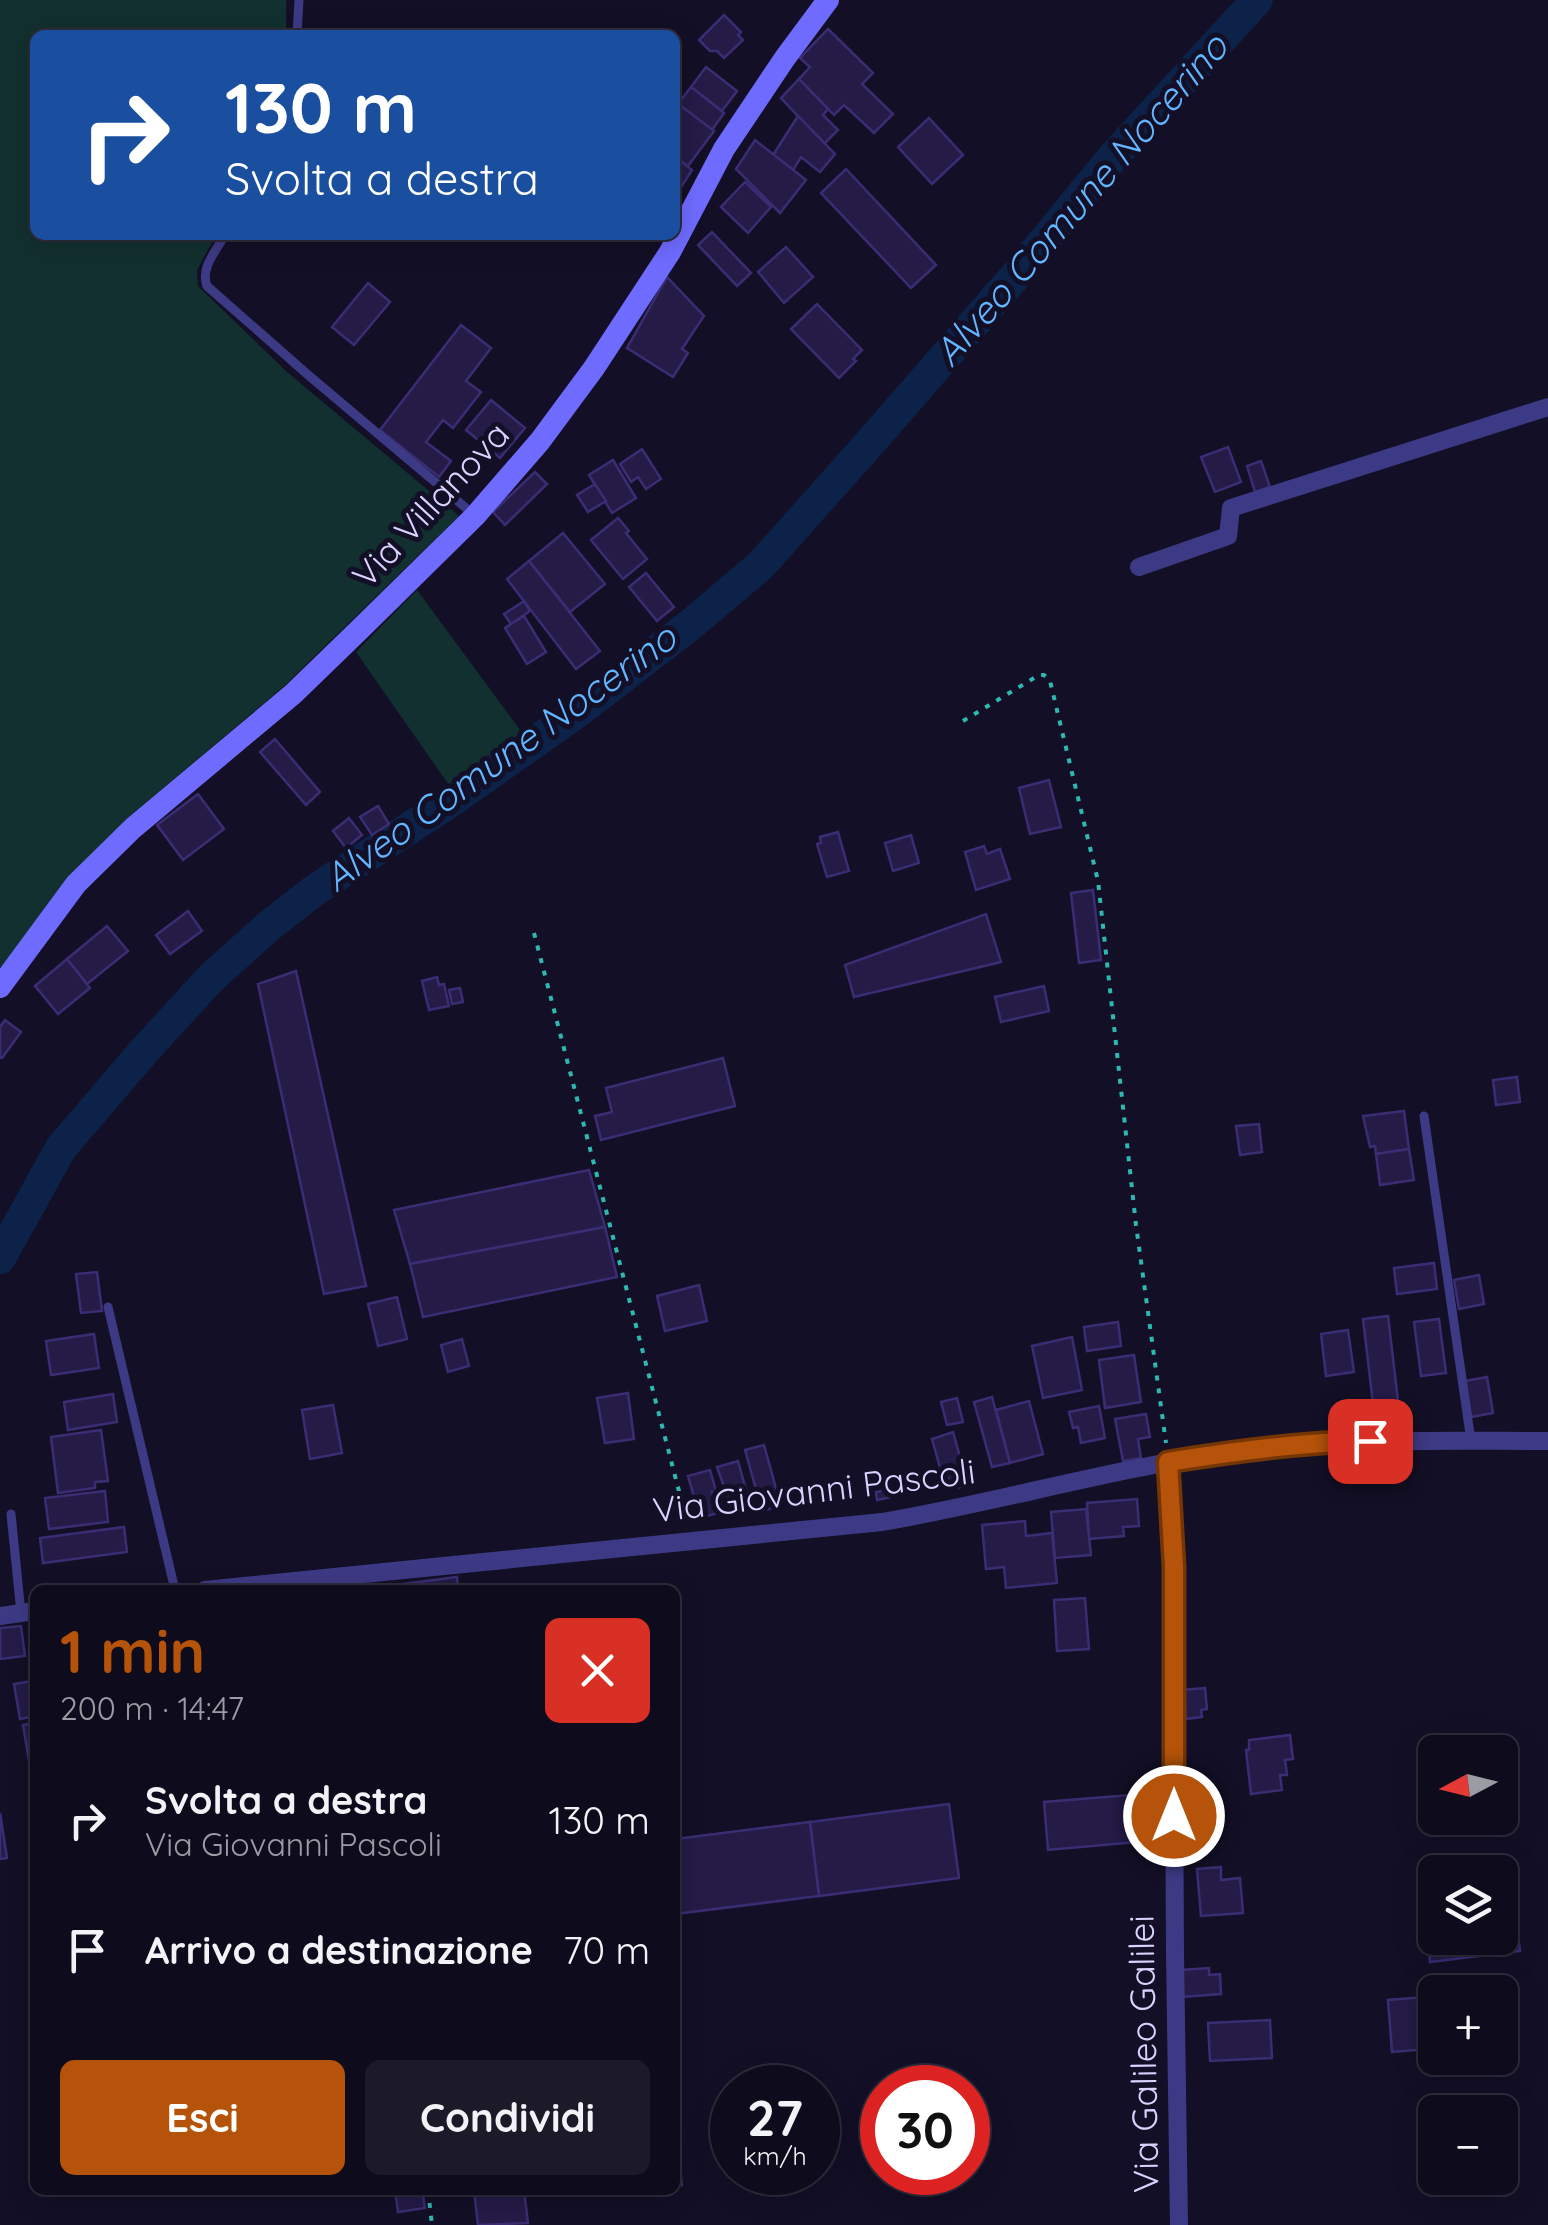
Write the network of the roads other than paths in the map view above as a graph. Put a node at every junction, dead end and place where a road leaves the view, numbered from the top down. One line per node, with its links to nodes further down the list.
1 (299, 0): 3 (lane)
2 (828, 0): 4 (main road, Via Villanova)
3 (297, 30)
4 (680, 233)
5 (221, 240): 8 (lane)
6 (676, 240): 8 (main road, Via Villanova)
7 (1548, 408): 9 (street)
8 (475, 516): 10 (main road, Via Villanova)
9 (1139, 567)
10 (0, 987)
11 (1424, 1116): 13 (lane)
12 (108, 1307): 17 (lane)
13 (1471, 1441): 14 (street, Via Giovanni Pascoli); 15 (street, Via Giovanni Pascoli)
14 (1548, 1441)
15 (1168, 1462): 18 (street, Via Giovanni Pascoli); 21 (street, Via Galileo Galilei)
16 (11, 1514): 19 (lane)
17 (174, 1585)
18 (255, 1585)
19 (28, 1612): 20 (street)
20 (0, 1616)
21 (1180, 2225)

